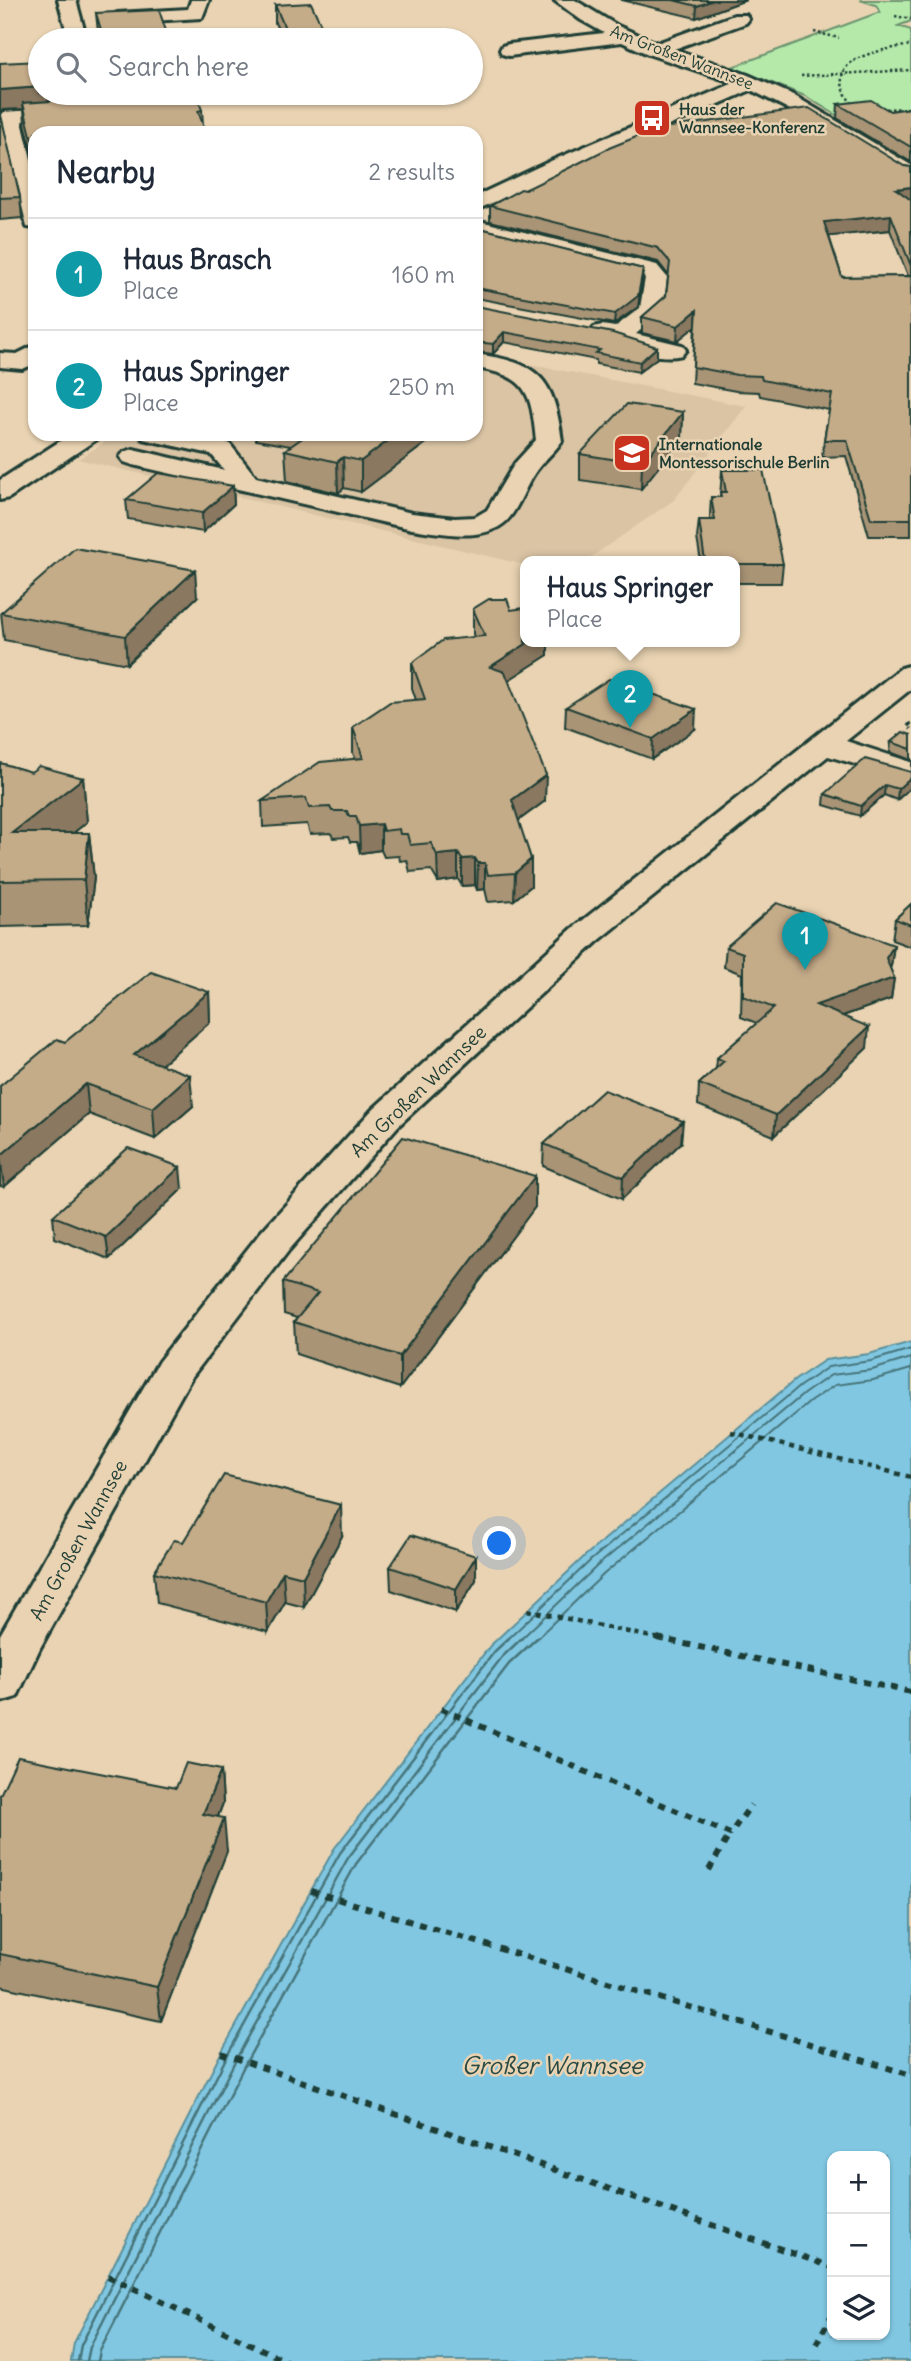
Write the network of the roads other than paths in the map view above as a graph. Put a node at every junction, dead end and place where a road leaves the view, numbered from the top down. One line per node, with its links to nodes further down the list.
1 (67, 0): 7 (street)
2 (563, 0): 9 (street, Am Großen Wannsee)
3 (198, 7): 4 (street)
4 (117, 18)
5 (96, 19): 7 (street)
6 (740, 19): 11 (street)
7 (71, 21): 8 (street)
8 (74, 28)
9 (621, 37): 10 (street); 11 (street, Am Großen Wannsee)
10 (509, 50)
11 (655, 50): 12 (street, Am Großen Wannsee)
12 (750, 83): 14 (street, Am Großen Wannsee); 16 (street)
13 (159, 105): 15 (street)
14 (911, 174)
15 (28, 191)
16 (483, 201)
17 (483, 229): 19 (street)
18 (580, 327): 19 (street)
19 (620, 335): 20 (street)
20 (674, 350)
21 (483, 362): 25 (street)
22 (77, 441): 26 (street)
23 (186, 441): 25 (street)
24 (133, 457): 25 (street)
25 (247, 483)
26 (0, 492)
27 (911, 674): 28 (street, Am Großen Wannsee)
28 (823, 744): 29 (street); 30 (street, Am Großen Wannsee)
29 (911, 772)
30 (0, 1684)

